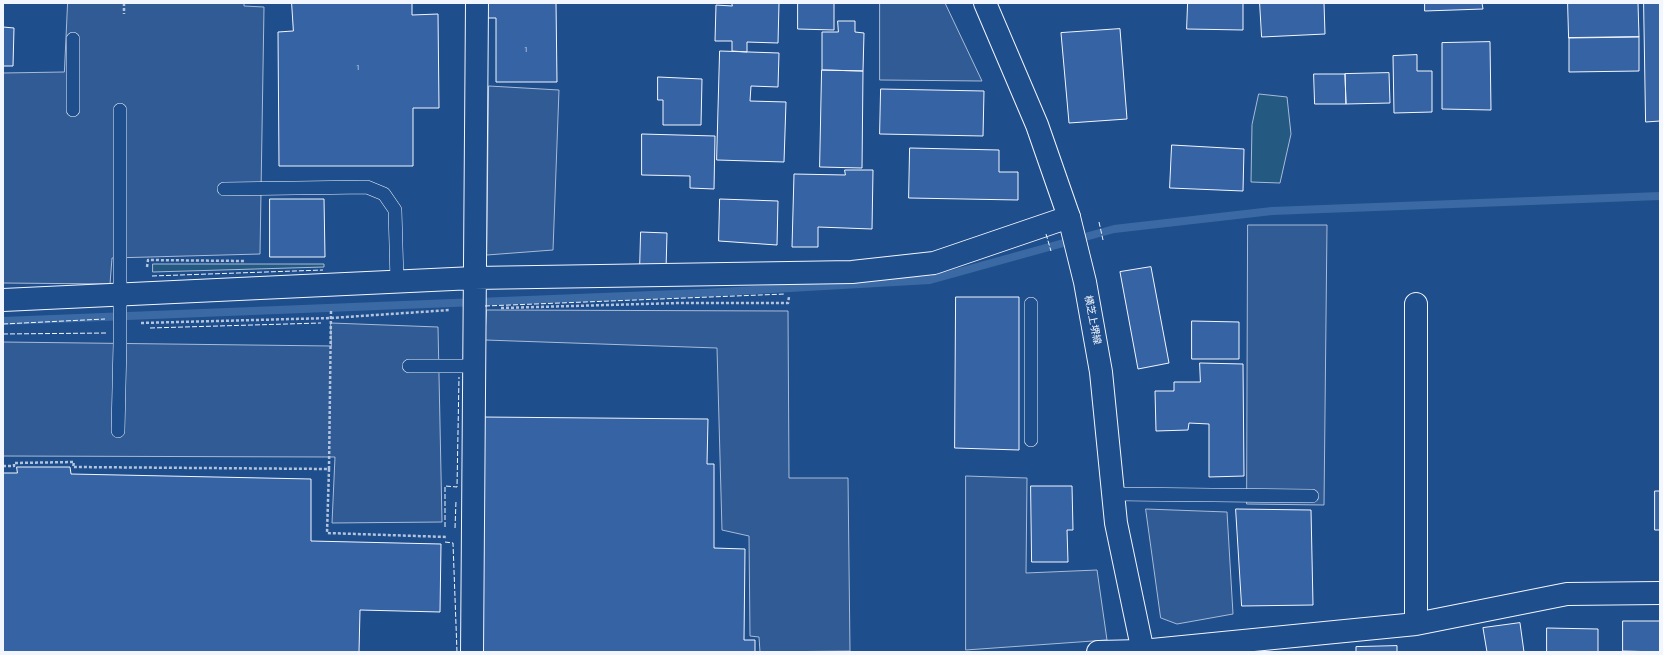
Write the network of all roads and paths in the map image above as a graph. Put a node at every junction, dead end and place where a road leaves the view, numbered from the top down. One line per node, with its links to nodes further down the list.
1 (124, 3): 4 (path)
2 (477, 3): 11 (street)
3 (985, 3): 9 (street, 横芝上堺線)
4 (124, 14)
5 (73, 39): 6 (lane)
6 (73, 110)
7 (120, 110): 12 (lane)
8 (224, 189): 10 (lane)
9 (1069, 217): 11 (street); 26 (street, 横芝上堺線)
10 (397, 281): 11 (street); 12 (street)
11 (474, 281): 17 (street)
12 (119, 295): 13 (street); 19 (lane)
13 (3, 300)
14 (788, 303): 17 (path)
15 (1031, 304): 23 (lane)
16 (1416, 304): 30 (street)
17 (474, 314): 18 (path); 21 (street)
18 (331, 317): 19 (path); 25 (path)
19 (118, 324): 22 (lane)
20 (409, 366): 21 (lane)
21 (473, 366): 32 (street)
22 (118, 431)
23 (1031, 440)
24 (3, 466): 25 (path)
25 (328, 469): 28 (path)
26 (1114, 494): 27 (lane); 31 (street, 横芝上堺線)
27 (1312, 496)
28 (450, 537)
29 (1660, 593): 30 (street)
30 (1416, 624): 31 (street)
31 (1142, 651): 33 (street)
32 (472, 652)
33 (1098, 652)

